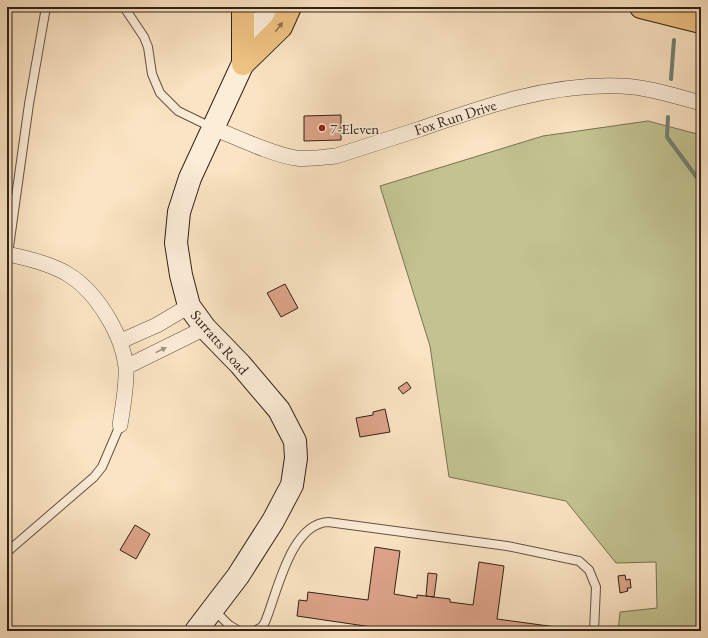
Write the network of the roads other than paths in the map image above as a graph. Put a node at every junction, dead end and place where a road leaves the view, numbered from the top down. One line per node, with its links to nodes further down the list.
1 (46, 7): 11 (lane)
2 (124, 7): 10 (lane)
3 (243, 7): 8 (highway)
4 (269, 7): 8 (street, Surratts Road)
5 (290, 7): 8 (highway, one-way to 5)
6 (641, 7): 7 (highway)
7 (701, 22)
8 (243, 64): 10 (street, Surratts Road)
9 (701, 103): 10 (street, Fox Run Drive)
10 (214, 128): 12 (street, Surratts Road)
11 (7, 254): 14 (street)
12 (189, 306): 13 (street, Surratts Road); 14 (street)
13 (205, 328): 15 (street, one-way to 13); 18 (street, Surratts Road)
14 (121, 341): 15 (street)
15 (126, 367): 16 (street)
16 (120, 424): 17 (lane)
17 (7, 552)
18 (213, 609): 19 (street, Surratts Road); 20 (lane)
19 (196, 631)
20 (239, 631)
21 (254, 631): 22 (lane)
22 (594, 631)

